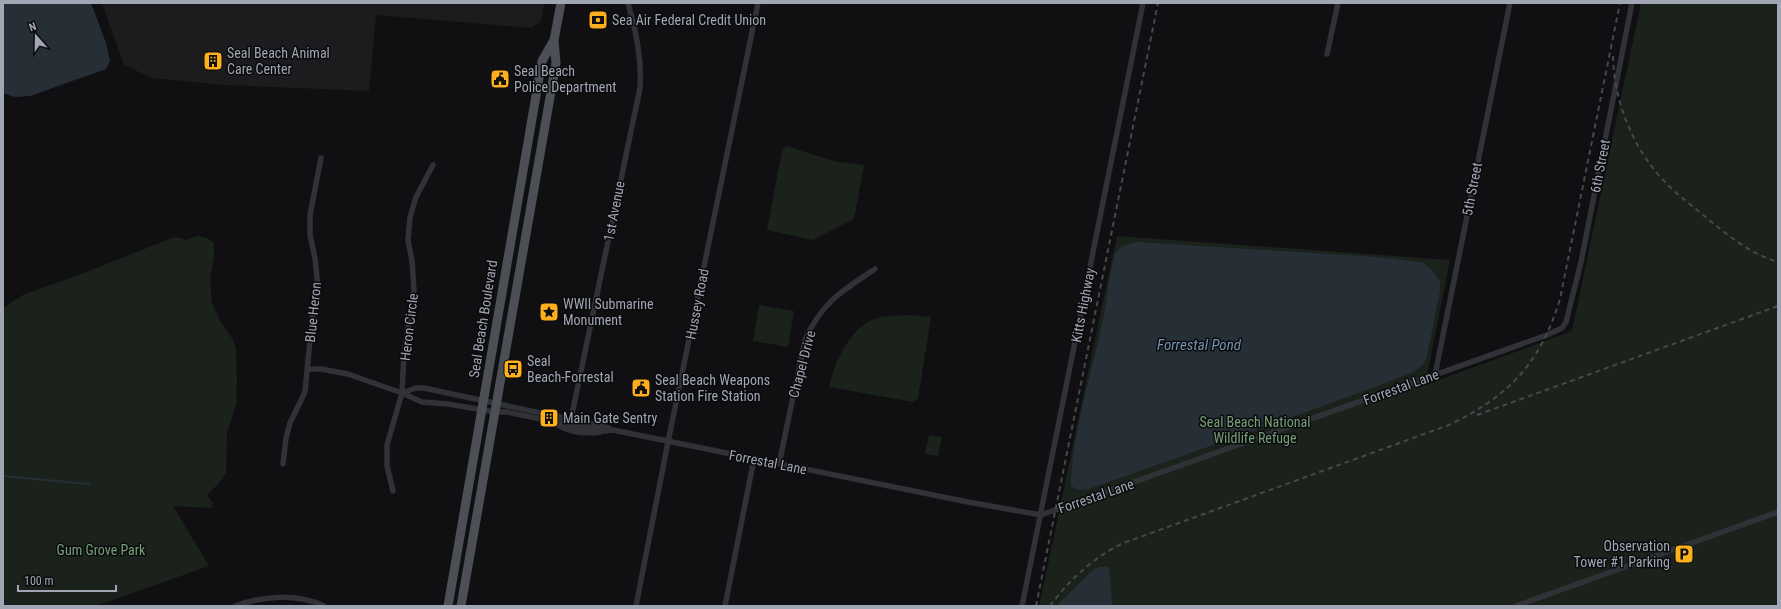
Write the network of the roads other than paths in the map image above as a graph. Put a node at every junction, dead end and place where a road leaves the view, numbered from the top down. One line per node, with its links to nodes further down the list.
1 (561, 3): 8 (main road, Seal Beach Boulevard)
2 (628, 3): 20 (street, 1st Avenue)
3 (758, 3): 22 (street, Hussey Road)
4 (1144, 3): 28 (street, Kitts Highway)
5 (1338, 3): 9 (street)
6 (1510, 3): 15 (street, 5th Street)
7 (1632, 3): 13 (street, 6th Street)
8 (554, 40): 17 (main road, Seal Beach Boulevard); 18 (main road, Seal Beach Boulevard)
9 (1327, 54)
10 (321, 158): 14 (street, Blue Heron)
11 (433, 165): 16 (street, Heron Circle)
12 (875, 268): 25 (street, Chapel Drive)
13 (1562, 328): 15 (street, Forrestal Lane)
14 (308, 369): 16 (street); 24 (street, Blue Heron)
15 (1435, 375): 28 (street, Forrestal Lane)
16 (402, 393): 17 (street); 19 (street); 26 (street, Heron Circle)
17 (484, 401): 18 (street); 19 (main road, Seal Beach Boulevard)
18 (496, 408): 19 (street); 20 (street, Forrestal Lane); 21 (street, Forrestal Lane); 32 (main road, Seal Beach Boulevard)
19 (482, 411): 31 (main road, Seal Beach Boulevard)
20 (571, 419): 21 (street, Forrestal Lane)
21 (612, 430): 22 (street, Forrestal Lane)
22 (668, 442): 23 (street, Forrestal Lane); 33 (street, Hussey Road)
23 (754, 459): 25 (street, Forrestal Lane); 34 (street)
24 (284, 464)
25 (778, 464): 28 (street, Forrestal Lane)
26 (393, 491)
27 (1778, 512): 36 (street)
28 (1041, 515): 35 (street, Kitts Highway)
29 (235, 606): 30 (street)
30 (324, 606)
31 (448, 606)
32 (462, 606)
33 (636, 606)
34 (725, 606)
35 (1022, 606)
36 (1516, 606)

